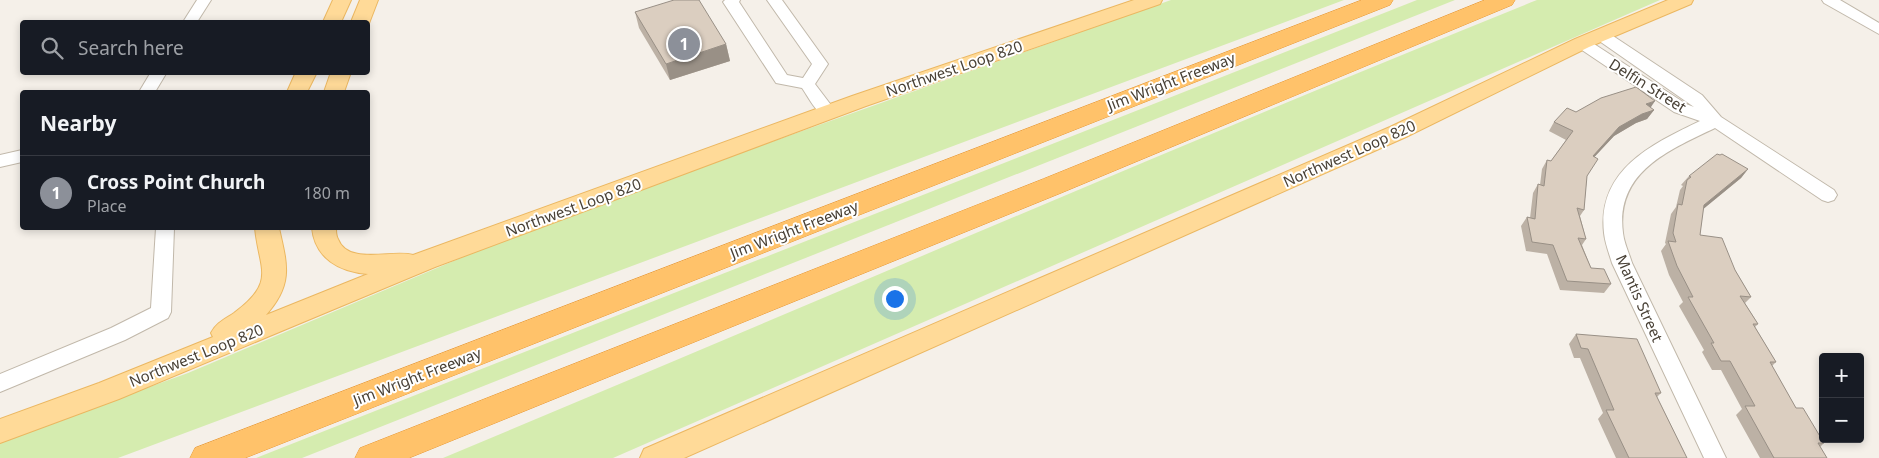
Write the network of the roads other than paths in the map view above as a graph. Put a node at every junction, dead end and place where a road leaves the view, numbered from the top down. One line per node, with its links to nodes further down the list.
1 (204, 0): 11 (street)
2 (342, 0): 12 (main road)
3 (370, 0): 13 (main road)
4 (733, 0): 19 (street)
5 (774, 0): 19 (street)
6 (1153, 0): 23 (main road, Northwest Loop 820)
7 (1382, 0): 35 (highway, Jim Wright Freeway)
8 (1504, 0): 36 (highway)
9 (1684, 0): 15 (main road, Northwest Loop 820)
10 (1829, 0): 14 (street)
11 (191, 20)
12 (333, 20)
13 (362, 20)
14 (1879, 29)
15 (1591, 39): 24 (street, Delfin Street); 37 (main road, Northwest Loop 820)
16 (157, 75): 20 (street)
17 (306, 75): 21 (main road)
18 (340, 75): 22 (main road)
19 (807, 84): 23 (street)
20 (148, 90)
21 (298, 90)
22 (335, 90)
23 (829, 113): 31 (main road, Northwest Loop 820)
24 (1716, 121): 27 (street, Delfin Street); 38 (street, Mantis Street)
25 (20, 156): 26 (street)
26 (0, 161)
27 (1828, 195)
28 (165, 230): 32 (street)
29 (267, 230): 33 (main road)
30 (324, 230): 31 (main road)
31 (426, 260): 33 (main road, Northwest Loop 820)
32 (0, 383)
33 (109, 391): 34 (main road, Northwest Loop 820)
34 (0, 431)
35 (206, 458)
36 (372, 458)
37 (654, 458)
38 (1715, 458)

